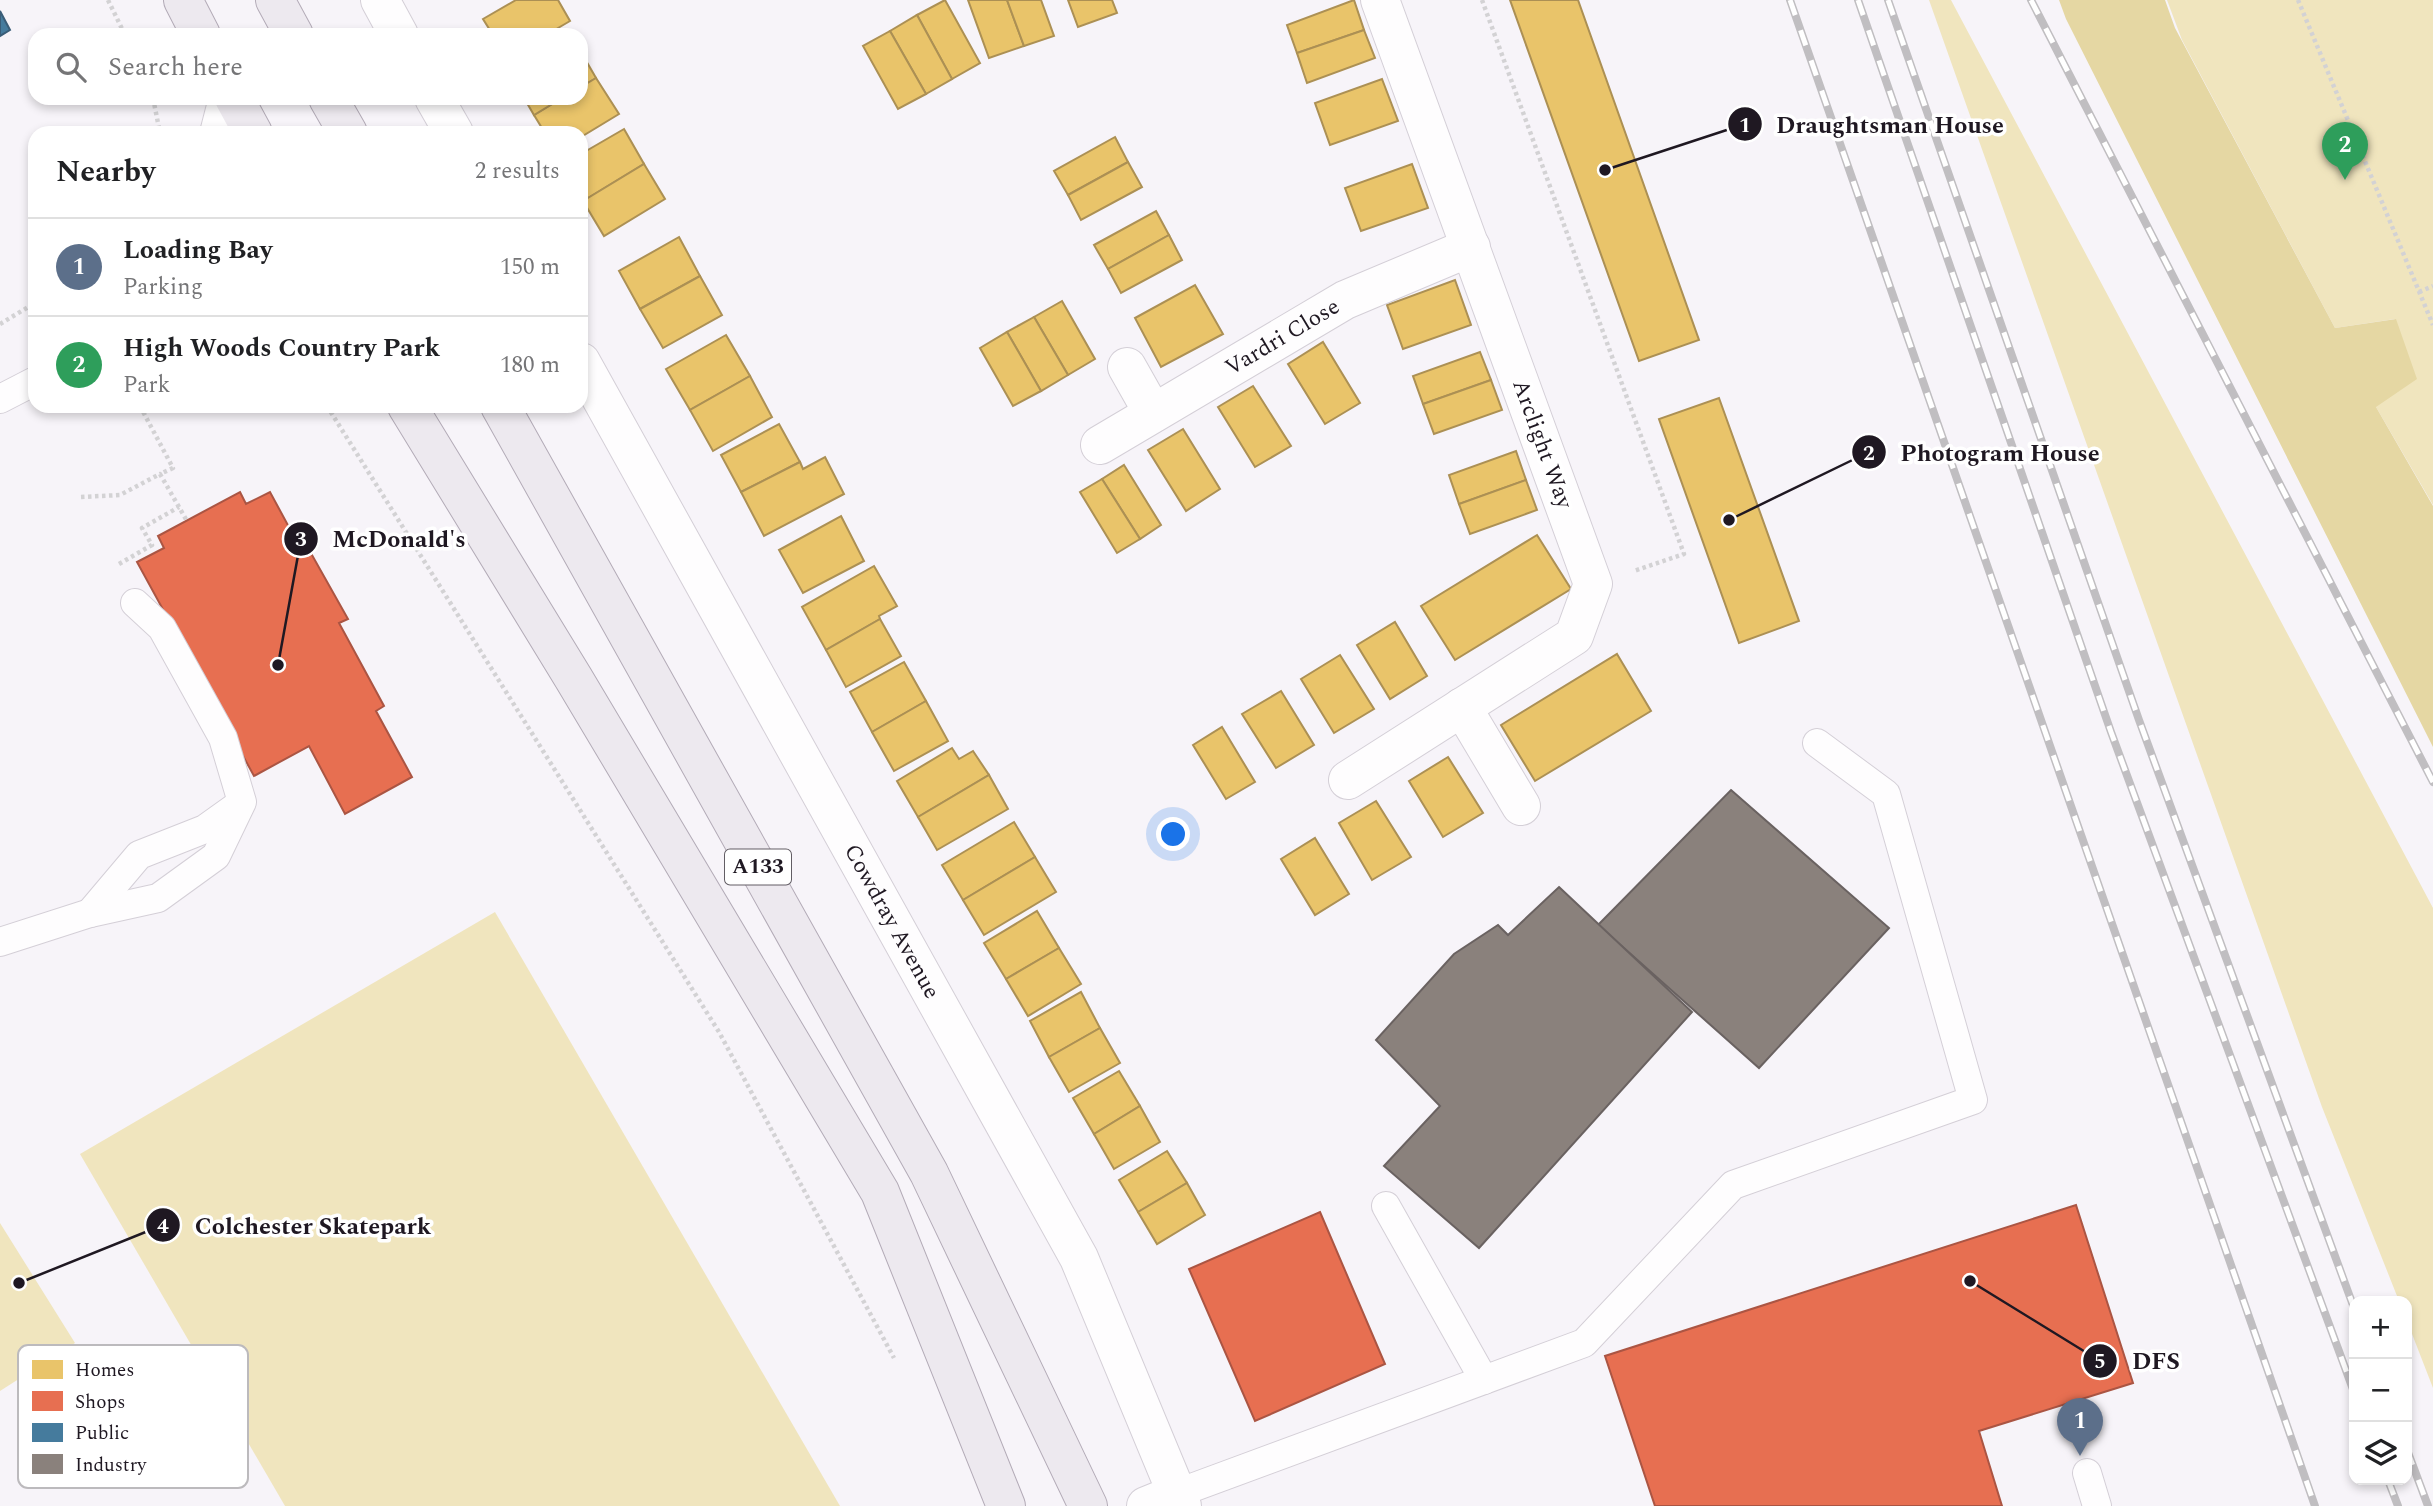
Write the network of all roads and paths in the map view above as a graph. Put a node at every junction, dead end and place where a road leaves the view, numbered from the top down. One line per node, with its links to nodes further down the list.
1 (108, 0): 8 (path)
2 (183, 0): 9 (main road)
3 (275, 0): 10 (main road)
4 (380, 0): 11 (street)
5 (1380, 0): 22 (street, Arclight Way)
6 (1482, 0): 43 (path)
7 (2298, 0): 24 (path)
8 (122, 28)
9 (197, 28)
10 (290, 28)
11 (395, 28)
12 (154, 105): 17 (path)
13 (221, 105): 18 (lane)
14 (238, 105): 19 (main road)
15 (332, 105): 20 (main road)
16 (438, 105): 21 (street)
17 (158, 126)
18 (216, 126)
19 (249, 126)
20 (344, 126)
21 (450, 126)
22 (1471, 247): 36 (street, Vardri Close); 43 (street, Arclight Way)
23 (2433, 286): 24 (path)
24 (2419, 292): 27 (path)
25 (28, 307): 26 (path)
26 (0, 324)
27 (2433, 326)
28 (1127, 367): 36 (street)
29 (588, 375): 56 (street, Cowdray Avenue)
30 (28, 385): 31 (lane)
31 (0, 399)
32 (144, 413): 38 (path)
33 (331, 413): 53 (path)
34 (411, 413): 57 (main road, A133)
35 (504, 413): 58 (main road, A133)
36 (1153, 413): 37 (street, Vardri Close)
37 (1100, 445)
38 (160, 474): 39 (path); 40 (path)
39 (81, 497)
40 (179, 507): 41 (path); 42 (path)
41 (187, 521)
42 (116, 566)
43 (1593, 584): 45 (street)
44 (135, 603): 48 (lane)
45 (1462, 707): 47 (street); 49 (street)
46 (1817, 743): 54 (lane)
47 (1348, 780)
48 (242, 802): 50 (lane); 50 (lane)
49 (1521, 806)
50 (90, 913): 51 (lane)
51 (0, 942)
52 (1386, 1206): 54 (lane)
53 (894, 1358)
54 (1484, 1380): 56 (lane)
55 (2087, 1473): 59 (lane)
56 (1169, 1502)
57 (1006, 1506)
58 (1087, 1506)
59 (2097, 1506)

